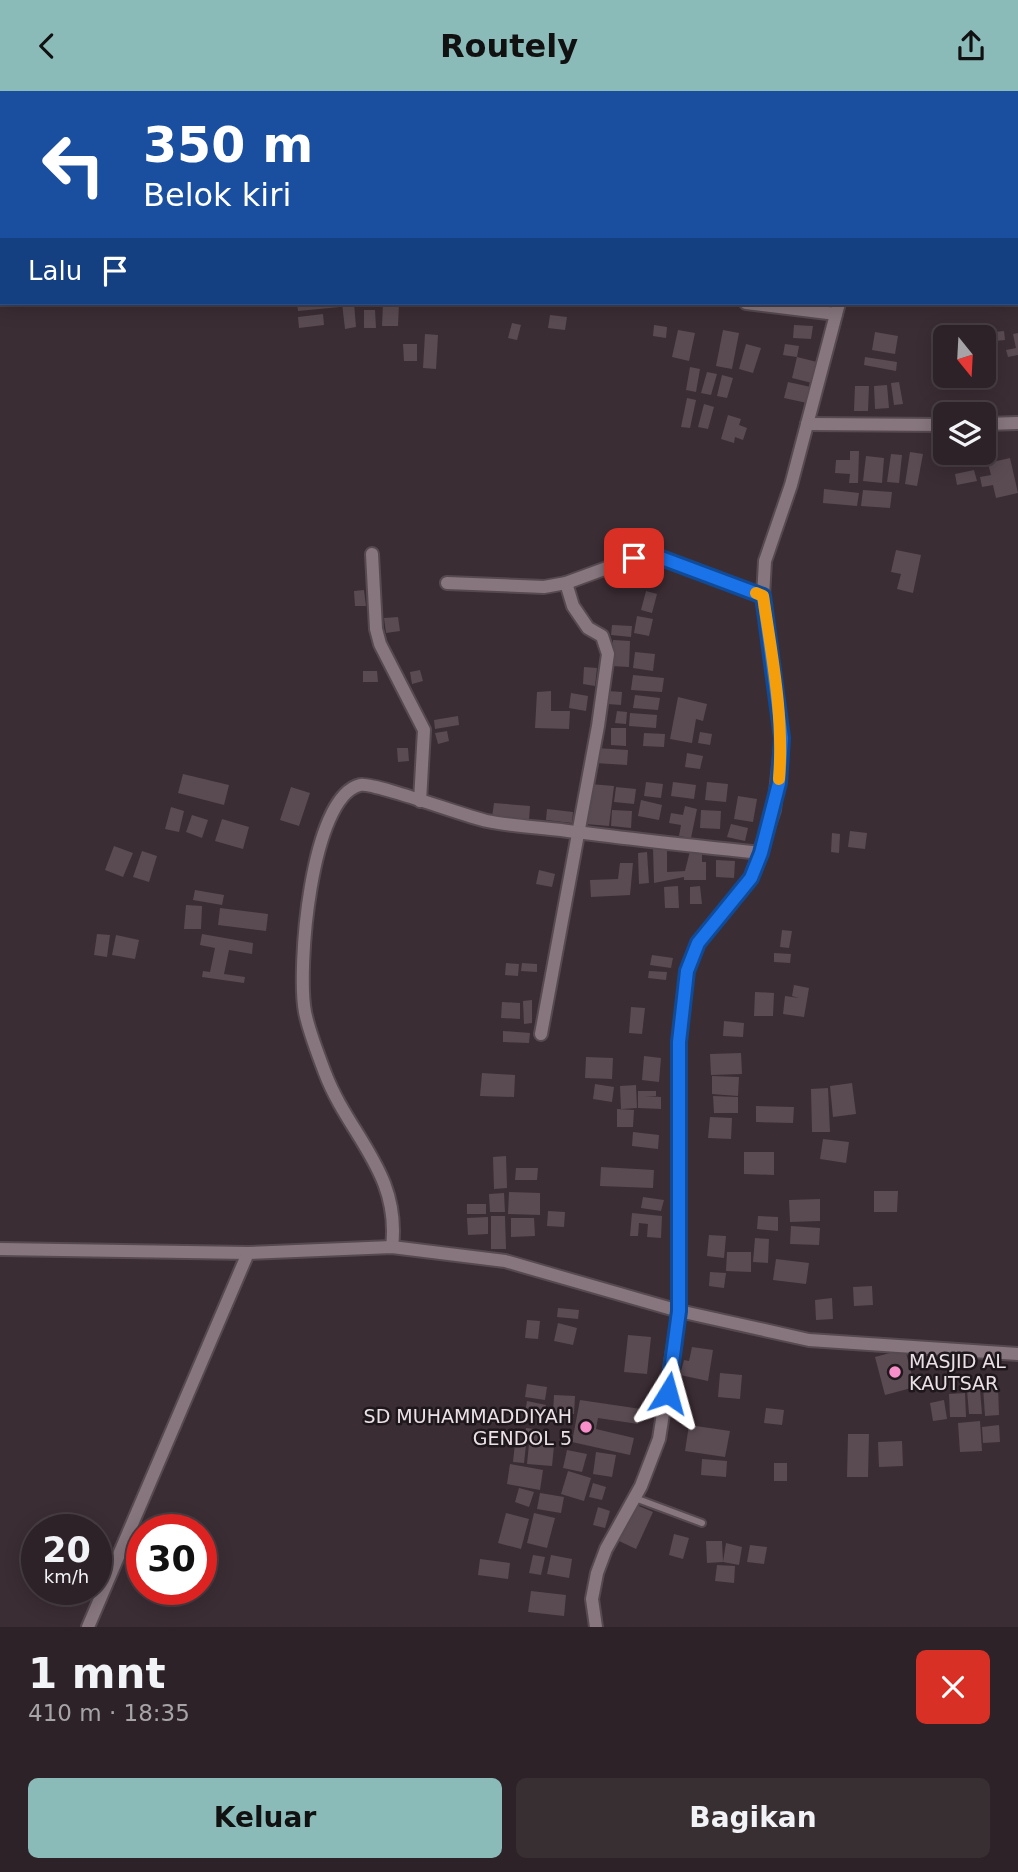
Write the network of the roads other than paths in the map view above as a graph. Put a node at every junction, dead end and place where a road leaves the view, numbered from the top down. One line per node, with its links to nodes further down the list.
1 (782, 305): 2 (street)
2 (837, 308): 3 (street)
3 (807, 423): 6 (street); 10 (street)
4 (1018, 423): 5 (street)
5 (996, 424)
6 (933, 425)
7 (372, 554): 11 (street)
8 (447, 583): 9 (street)
9 (566, 583): 10 (street); 12 (street)
10 (763, 596): 13 (street)
11 (420, 801): 12 (street); 15 (street)
12 (578, 833): 13 (street); 14 (street)
13 (761, 853): 18 (street)
14 (541, 1034)
15 (392, 1247): 17 (street); 18 (street)
16 (0, 1249): 17 (street)
17 (248, 1253): 22 (street)
18 (679, 1311): 19 (street); 20 (street)
19 (1018, 1354)
20 (635, 1498): 21 (lane); 23 (street)
21 (702, 1523)
22 (88, 1627)
23 (596, 1627)

